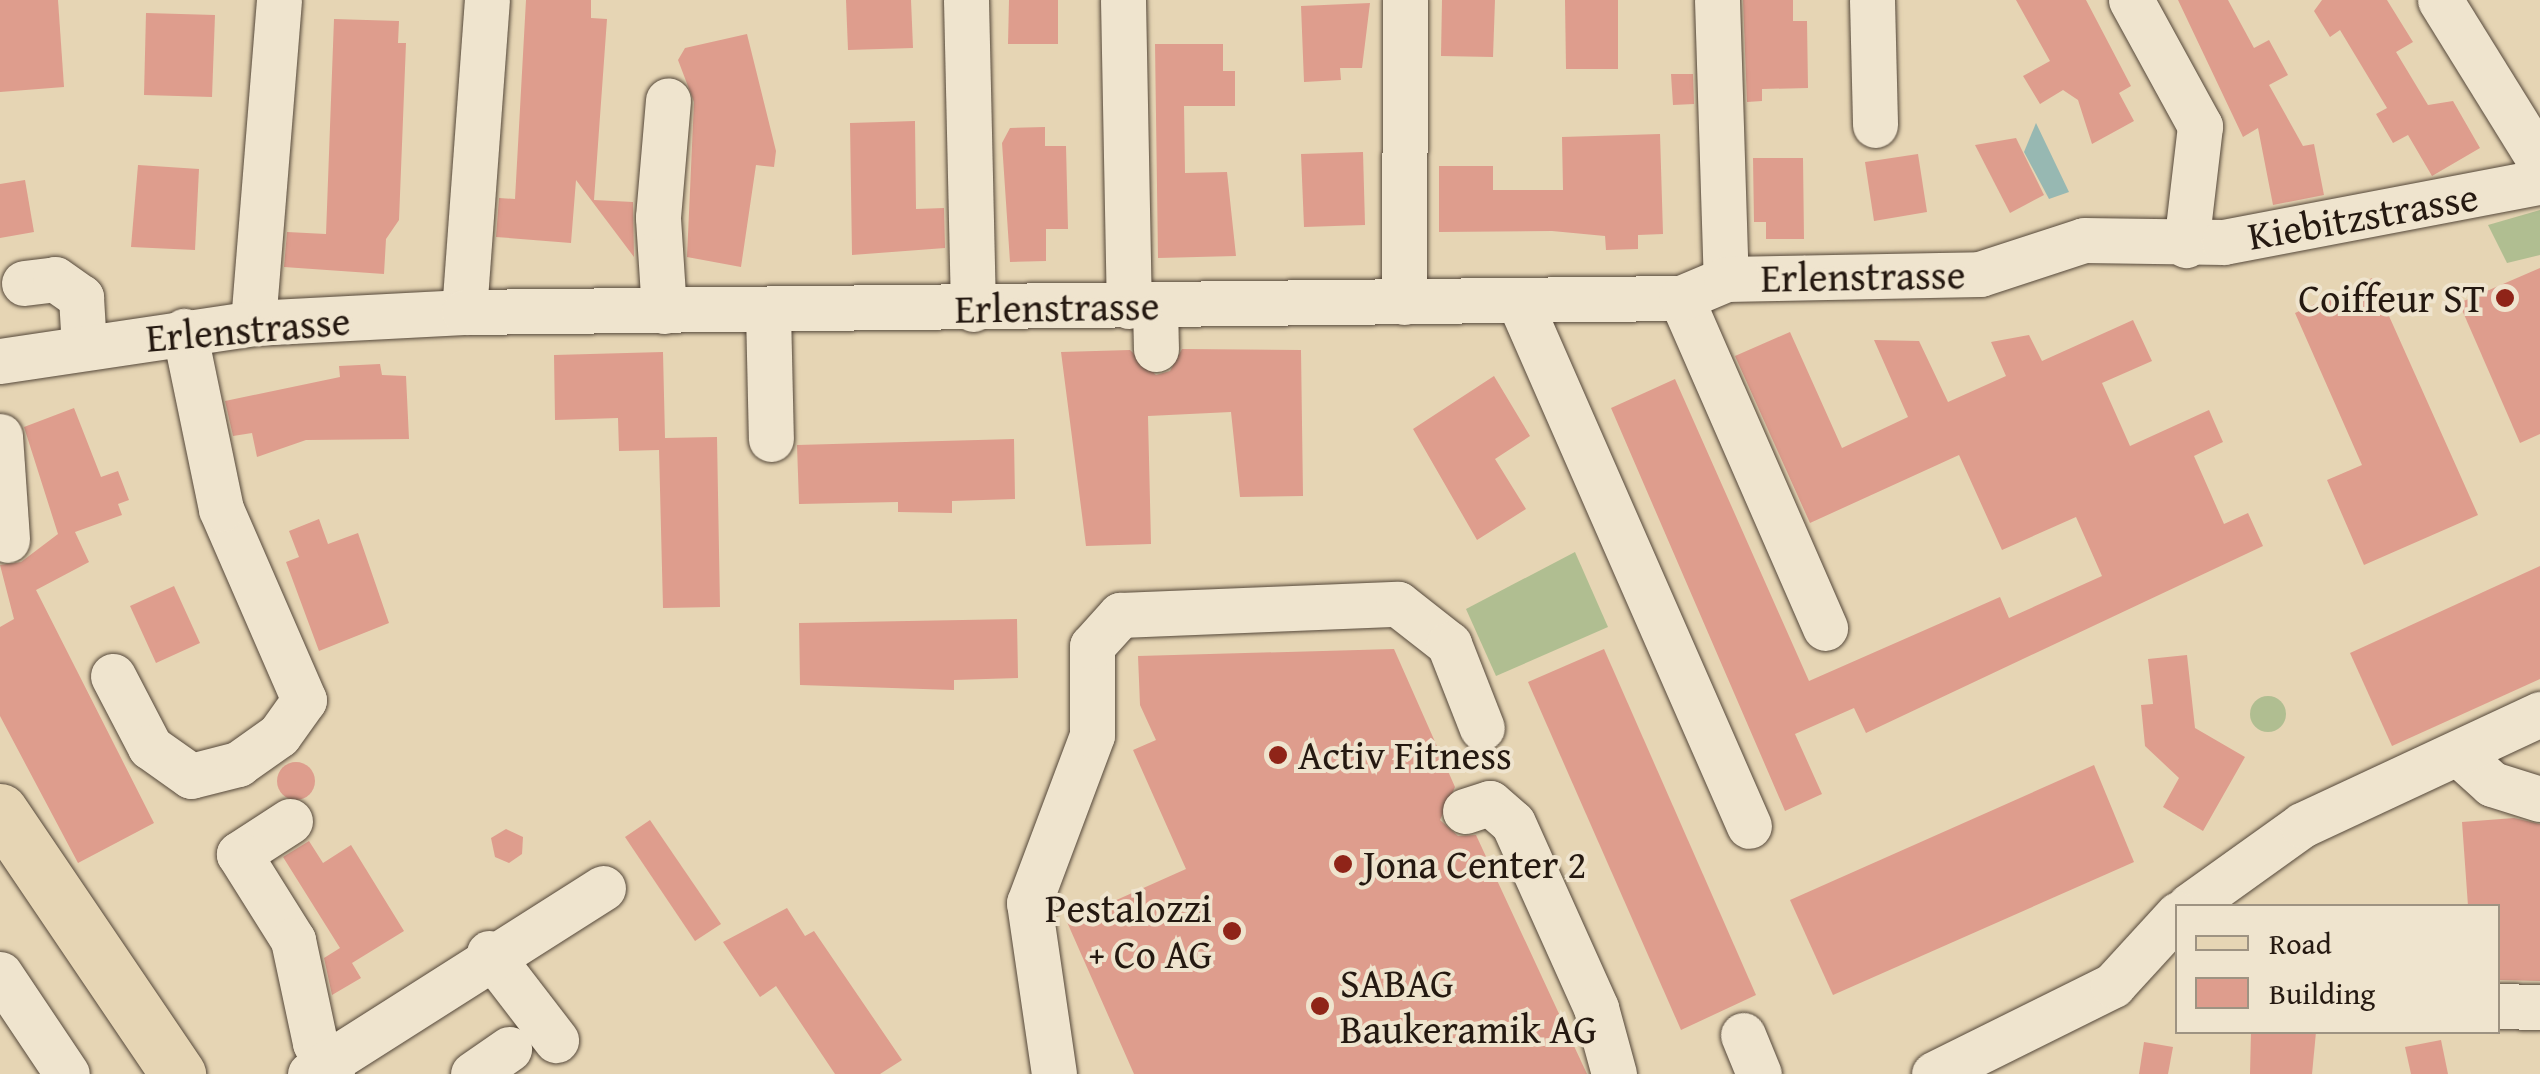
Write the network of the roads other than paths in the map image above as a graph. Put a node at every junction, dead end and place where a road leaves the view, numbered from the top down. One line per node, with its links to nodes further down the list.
1 (279, 0): 28 (street)
2 (487, 0): 26 (street)
3 (966, 0): 23 (street)
4 (1122, 0): 27 (street)
5 (1405, 0): 12 (street)
6 (1717, 0): 18 (street)
7 (1872, 0): 11 (street)
8 (2131, 0): 17 (street, Kiebitzstrasse)
9 (2440, 0): 13 (street)
10 (668, 100): 24 (street)
11 (1875, 125)
12 (1405, 148): 15 (street); 22 (street)
13 (2540, 161)
14 (2540, 182): 17 (street, Kiebitzstrasse)
15 (1371, 206)
16 (2107, 240): 17 (street, Kiebitzstrasse); 18 (street, Erlenstrasse)
17 (2186, 245)
18 (1726, 279): 20 (street, Erlenstrasse)
19 (24, 282): 30 (street)
20 (1681, 298): 21 (street, Erlenstrasse); 35 (street)
21 (1520, 301): 22 (street, Erlenstrasse); 44 (street)
22 (1404, 302): 27 (street, Erlenstrasse)
23 (973, 309): 25 (street, Erlenstrasse); 27 (street, Erlenstrasse)
24 (664, 311): 25 (street, Erlenstrasse); 26 (street, Erlenstrasse)
25 (768, 311): 33 (street)
26 (464, 312): 28 (street, Erlenstrasse)
27 (1147, 321)
28 (254, 323): 29 (street, Erlenstrasse)
29 (184, 331): 30 (street, Erlenstrasse); 36 (street)
30 (84, 347): 31 (street, Erlenstrasse)
31 (0, 361)
32 (0, 436): 34 (street)
33 (771, 439)
34 (6, 540)
35 (1825, 628)
36 (112, 676)
37 (2540, 714): 39 (street)
38 (1482, 728): 58 (street)
39 (2460, 755): 40 (street); 46 (street)
40 (2540, 799)
41 (0, 812): 56 (main road)
42 (1468, 817): 59 (street)
43 (290, 821): 54 (street)
44 (1749, 826)
45 (603, 888): 48 (street)
46 (2192, 904)
47 (2175, 917): 60 (street)
48 (489, 953): 52 (street); 54 (street)
49 (0, 974): 55 (street)
50 (2500, 1006): 51 (street)
51 (2540, 1007)
52 (556, 1040)
53 (509, 1049): 57 (street)
54 (322, 1071)
55 (67, 1074)
56 (178, 1074)
57 (472, 1074)
58 (1054, 1074)
59 (1614, 1074)
60 (1934, 1074)

